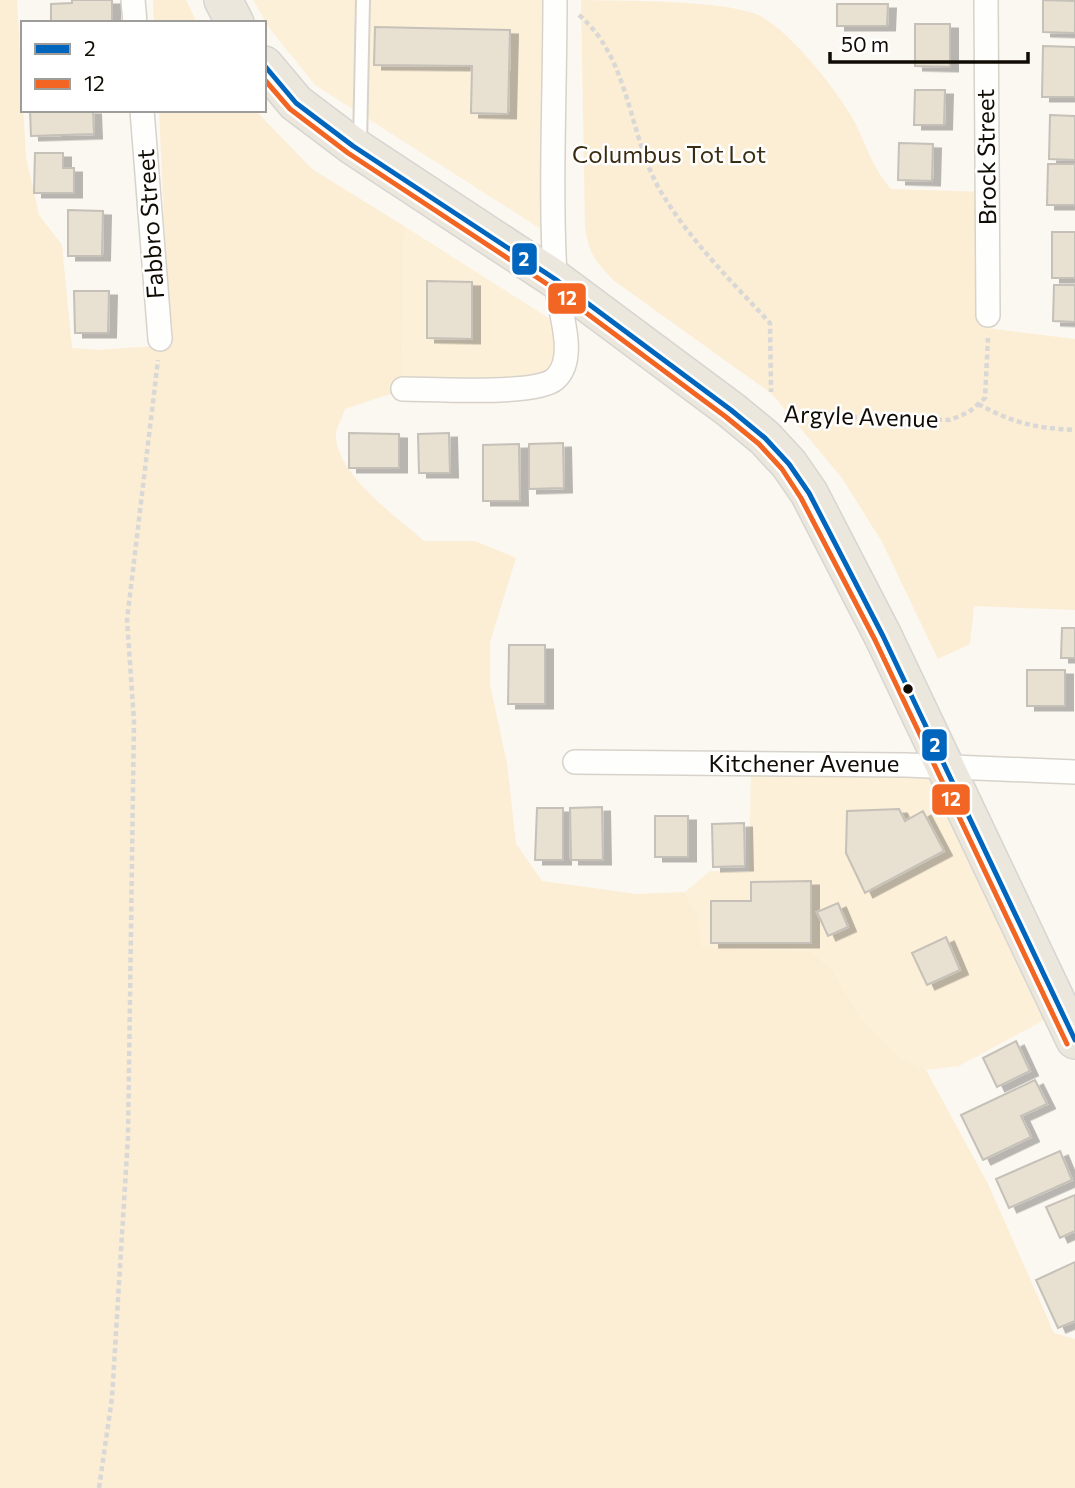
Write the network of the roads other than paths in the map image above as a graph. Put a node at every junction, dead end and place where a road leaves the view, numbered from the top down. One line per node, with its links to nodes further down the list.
1 (133, 0): 6 (street)
2 (223, 0): 7 (main road)
3 (363, 0): 10 (lane)
4 (986, 0): 12 (street, Brock Street)
5 (565, 6): 11 (street)
6 (135, 21)
7 (234, 21)
8 (266, 67): 10 (main road)
9 (142, 112): 13 (street, Fabbro Street)
10 (359, 150): 11 (main road)
11 (555, 279): 14 (street); 16 (main road)
12 (988, 315)
13 (160, 339)
14 (403, 389)
15 (575, 762): 16 (street, Kitchener Avenue)
16 (944, 767): 17 (street, Kitchener Avenue); 18 (main road)
17 (1075, 772)
18 (1075, 1040)

